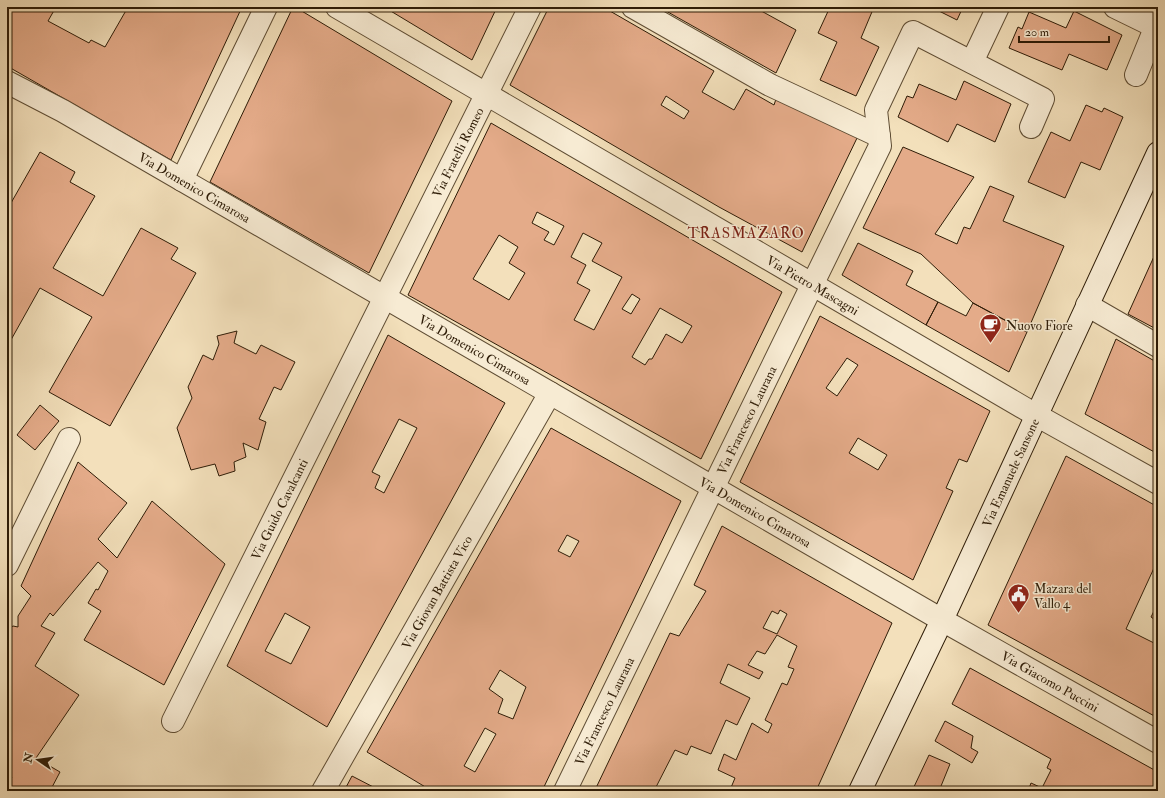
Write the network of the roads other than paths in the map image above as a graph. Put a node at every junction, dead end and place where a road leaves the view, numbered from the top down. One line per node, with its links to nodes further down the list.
1 (266, 7): 15 (street)
2 (337, 7): 11 (street, Via Pietro Mascagni)
3 (530, 7): 11 (street, Via Fratelli Romeo)
4 (633, 7): 13 (street)
5 (998, 7): 8 (street)
6 (1115, 7): 7 (street)
7 (1157, 24): 9 (street)
8 (972, 62): 12 (street); 13 (street, Via Francesco Laurana)
9 (1136, 75)
10 (7, 82): 15 (street, Via Domenico Cimarosa)
11 (486, 94): 16 (street, Via Pietro Mascagni); 17 (street, Via Fratelli Romeo)
12 (1031, 127)
13 (879, 136): 16 (street, Via Francesco Laurana)
14 (1156, 164): 18 (street, Via Emanuele Sansone)
15 (182, 180): 17 (street, Via Domenico Cimarosa)
16 (813, 285): 21 (street, Via Pietro Mascagni); 24 (street, Via Francesco Laurana)
17 (385, 297): 20 (street, Via Domenico Cimarosa); 27 (street, Via Guido Cavalcanti)
18 (1087, 305): 19 (street); 21 (street, Via Emanuele Sansone)
19 (1158, 346)
20 (550, 393): 24 (street, Via Domenico Cimarosa); 29 (street, Via Giovan Battista Vico)
21 (1036, 415): 23 (street, Via Pietro Mascagni); 26 (street, Via Emanuele Sansone)
22 (69, 439): 25 (street)
23 (1158, 483)
24 (713, 488): 26 (street, Via Domenico Cimarosa); 30 (street, Via Francesco Laurana)
25 (9, 554)
26 (942, 620): 28 (street, Via Giacomo Puccini); 31 (street, Via Emanuele Sansone)
27 (173, 721)
28 (1158, 742)
29 (323, 791)
30 (565, 791)
31 (860, 791)

